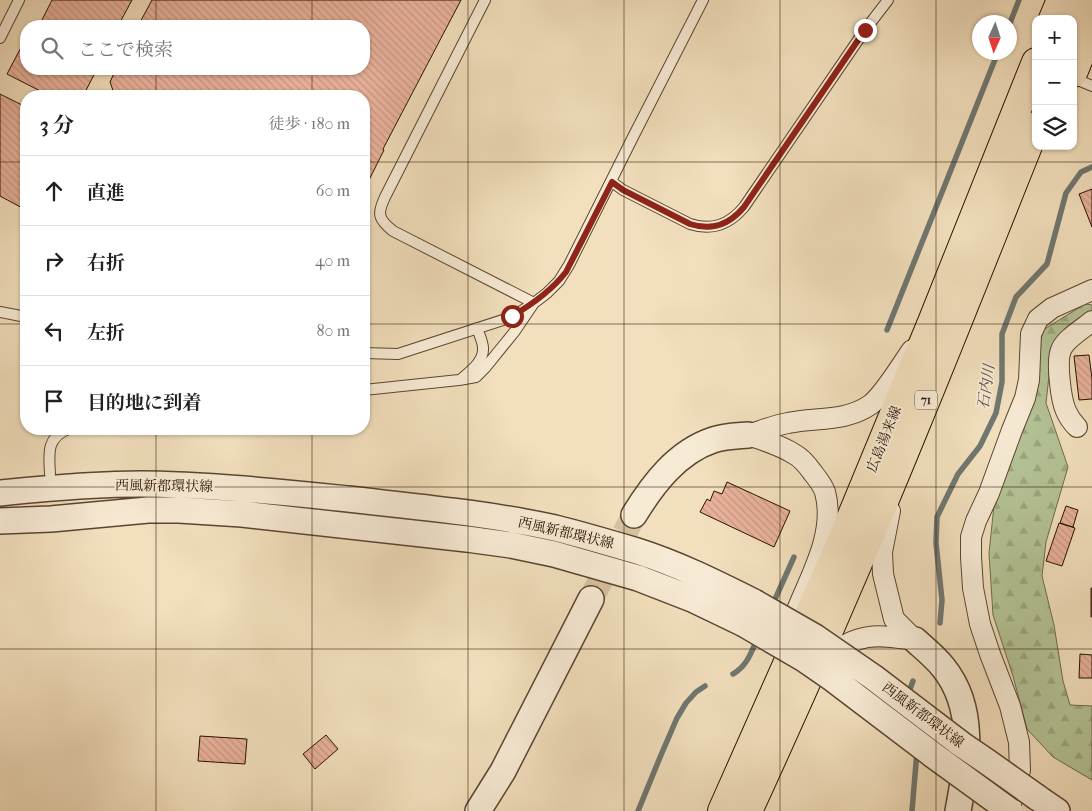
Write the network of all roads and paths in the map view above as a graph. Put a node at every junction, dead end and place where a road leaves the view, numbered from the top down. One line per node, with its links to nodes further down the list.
1 (19, 0): 10 (lane)
2 (485, 0): 18 (lane)
3 (704, 0): 16 (lane)
4 (888, 0): 16 (lane)
5 (1061, 0): 7 (main road)
6 (1086, 0): 8 (main road)
7 (1055, 15)
8 (1077, 23)
9 (1092, 26): 11 (main road)
10 (0, 38)
11 (1077, 63)
12 (1032, 72): 22 (main road, 広島湯来線 / 71)
13 (1077, 80): 14 (lane)
14 (1092, 86)
15 (1032, 136): 30 (main road, 広島湯来線 / 71)
16 (612, 182): 18 (lane)
17 (1092, 290): 46 (street)
18 (534, 303): 23 (lane); 25 (lane)
19 (0, 312): 20 (lane)
20 (20, 315)
21 (1092, 321): 27 (street)
22 (932, 322): 29 (street); 40 (main road, 広島湯来線 / 71)
23 (477, 328): 24 (lane); 25 (lane)
24 (370, 353)
25 (459, 380): 26 (lane)
26 (370, 389)
27 (1077, 427)
28 (57, 435): 31 (lane)
29 (748, 435): 35 (street); 40 (street)
30 (901, 460): 38 (street); 39 (main road, 広島湯来線 / 71)
31 (50, 474): 32 (street); 33 (street)
32 (0, 479)
33 (264, 490): 34 (street, 西風新都環状線); 41 (street, 西風新都環状線, bridge)
34 (0, 493)
35 (634, 515)
36 (0, 521): 46 (street, 西風新都環状線, bridge)
37 (591, 599): 42 (street)
38 (915, 640): 39 (street); 45 (street)
39 (811, 671): 44 (main road, 広島湯来線 / 71)
40 (756, 735): 43 (main road, 広島湯来線 / 71)
41 (1047, 805)
42 (478, 811)
43 (722, 811)
44 (748, 811)
45 (958, 811)
46 (1009, 811)

